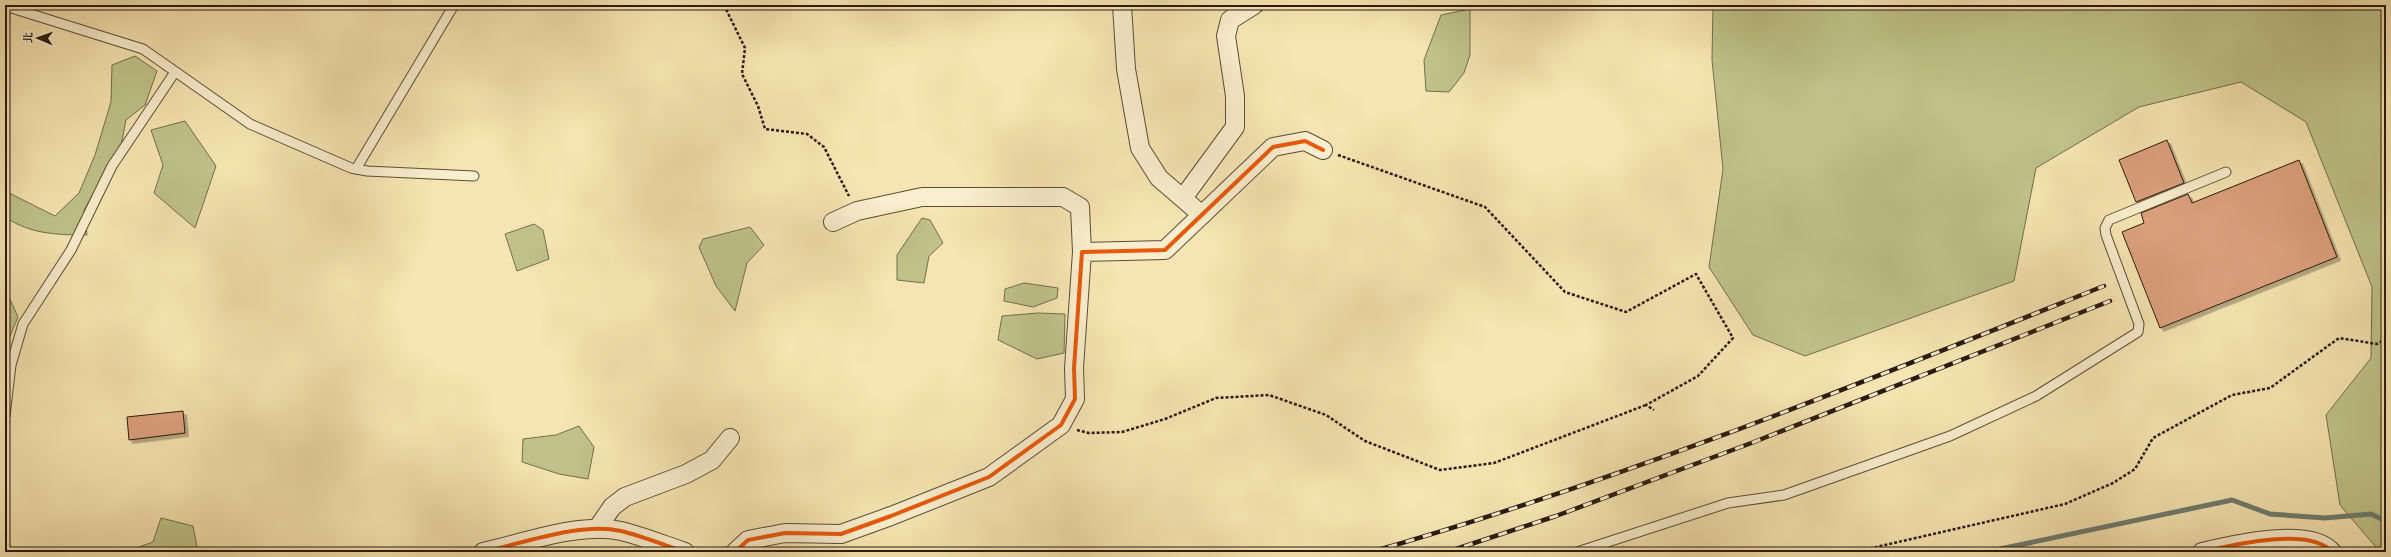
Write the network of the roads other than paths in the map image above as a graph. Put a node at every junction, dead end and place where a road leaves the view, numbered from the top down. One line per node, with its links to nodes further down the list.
1 (454, 5): 7 (lane)
2 (1122, 5): 10 (street)
3 (1254, 5): 10 (street)
4 (5, 6): 5 (lane)
5 (175, 72): 7 (lane); 14 (lane)
6 (1323, 150): 11 (street)
7 (356, 169): 9 (lane)
8 (2226, 172): 22 (lane)
9 (474, 176)
10 (1183, 198): 11 (street)
11 (1202, 215): 13 (street)
12 (833, 222): 13 (street)
13 (1082, 252): 21 (street)
14 (5, 416)
15 (730, 438): 16 (street)
16 (597, 529): 19 (street); 20 (street)
17 (5, 546): 18 (lane)
18 (6, 552)
19 (483, 552)
20 (685, 552)
21 (735, 552)
22 (1577, 552)
23 (2202, 552): 24 (street)
24 (2332, 552)

